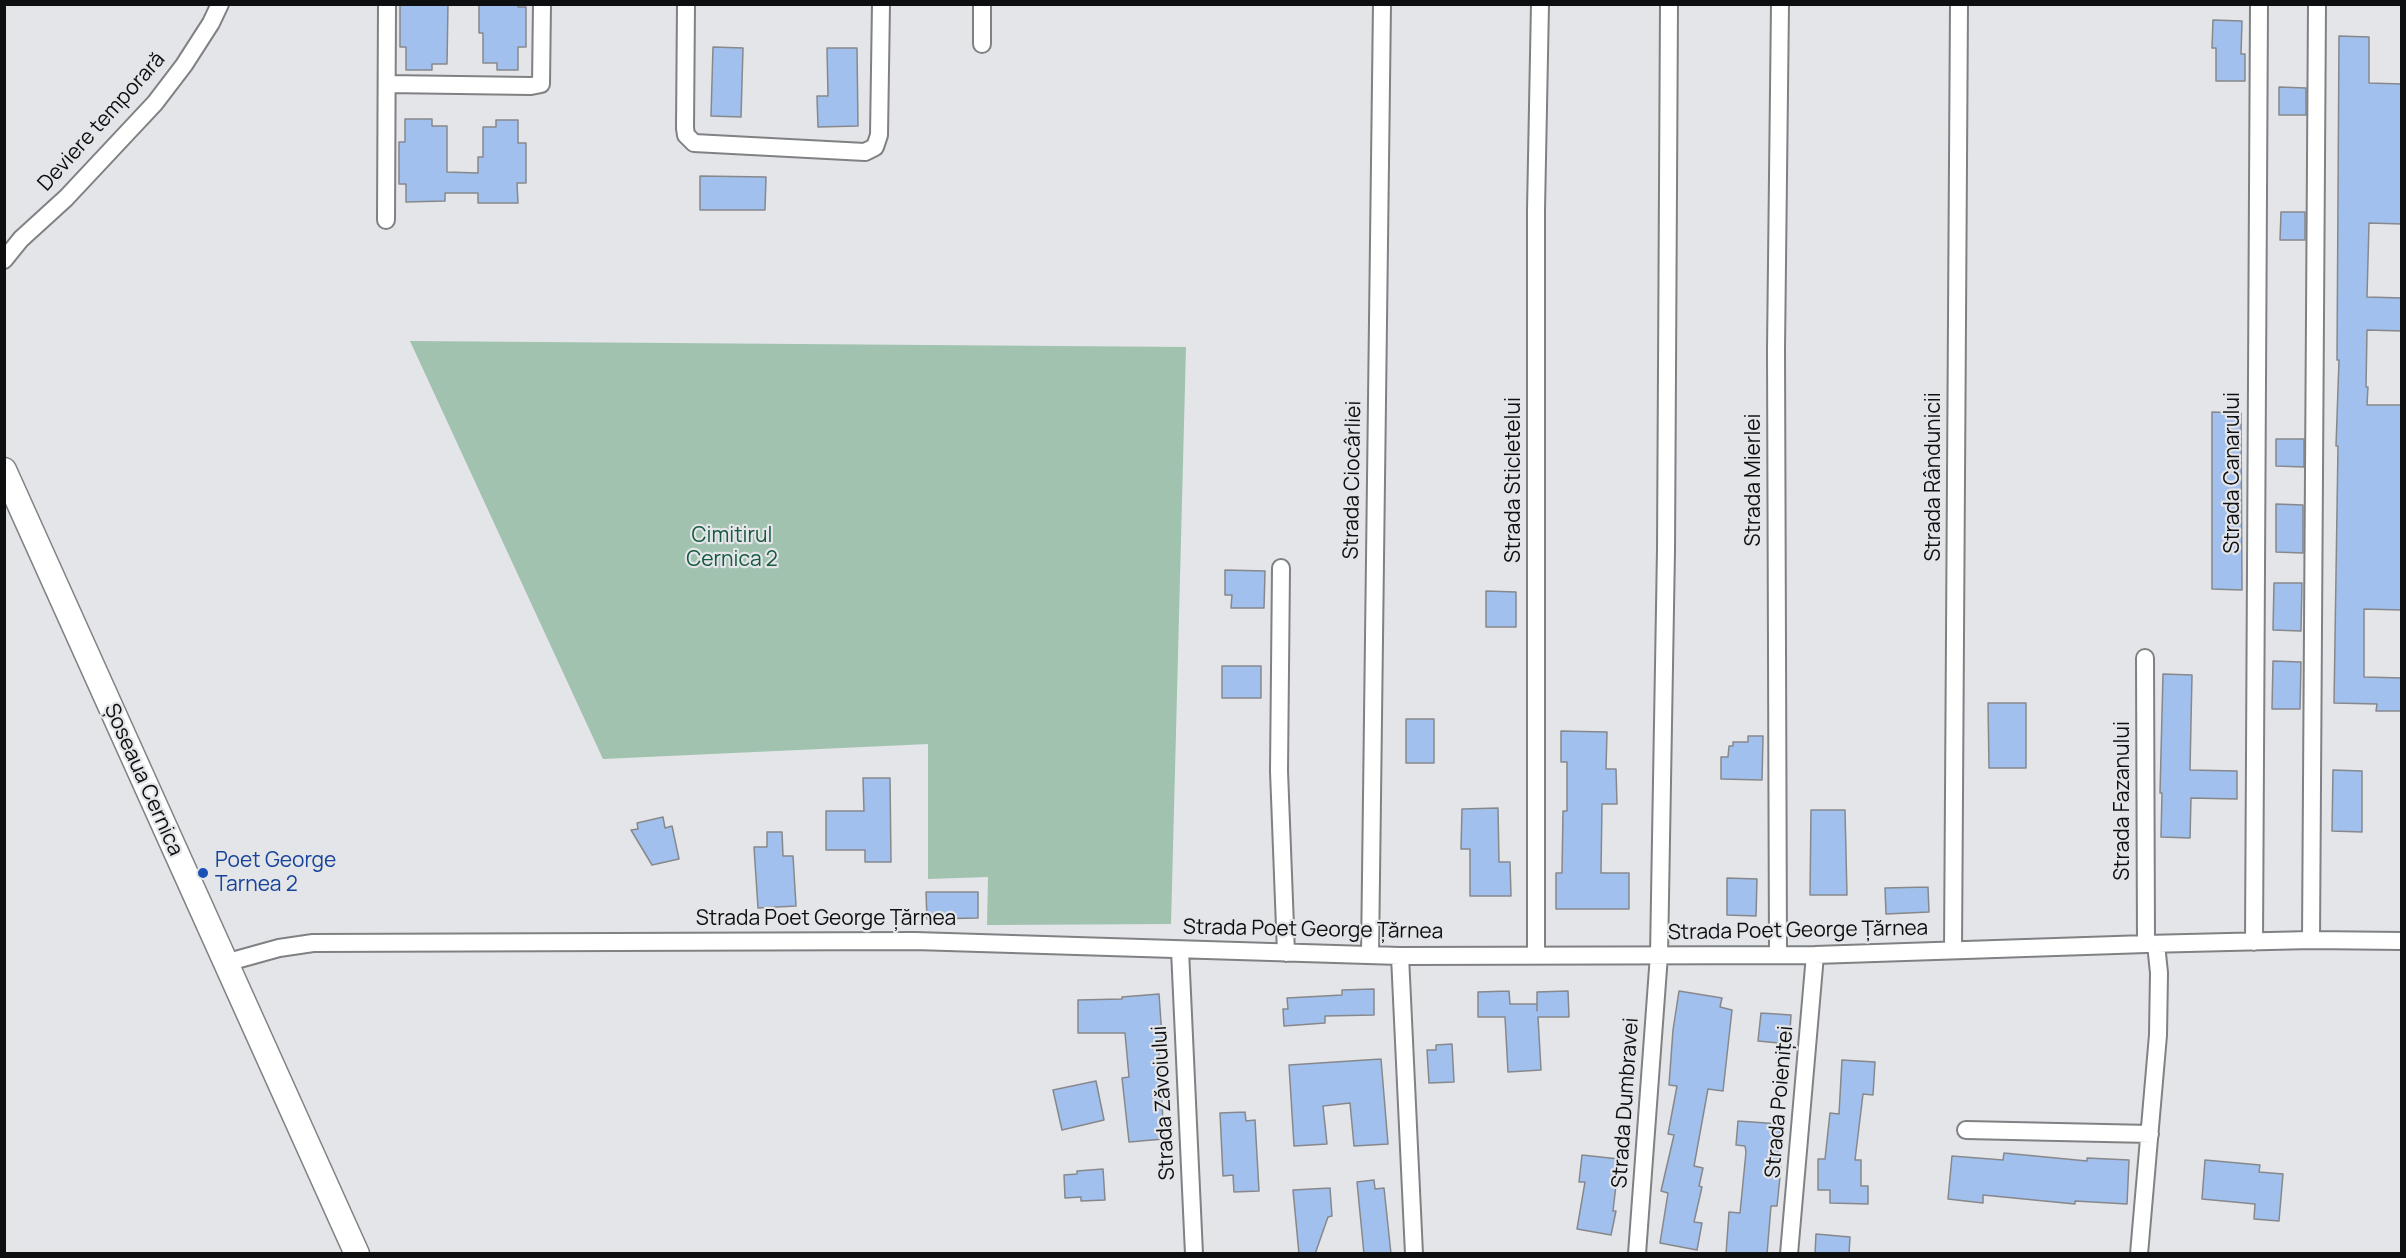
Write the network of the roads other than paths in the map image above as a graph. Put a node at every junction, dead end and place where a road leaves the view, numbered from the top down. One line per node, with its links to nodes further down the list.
1 (220, 4): 17 (street, Deviere temporară)
2 (387, 4): 15 (street)
3 (542, 4): 15 (street)
4 (686, 4): 5 (street)
5 (881, 4)
6 (982, 4): 14 (street)
7 (1382, 4): 28 (street, Strada Ciocârliei)
8 (1540, 4): 29 (street, Strada Sticletelui)
9 (1670, 4): 30 (street, Strada Dumbravei)
10 (1780, 4): 31 (street, Strada Mierlei)
11 (1959, 4): 26 (street, Strada Rândunicii)
12 (2259, 4): 22 (street, Strada Canarului)
13 (2317, 4): 21 (street)
14 (982, 44)
15 (387, 84): 16 (street)
16 (386, 220)
17 (4, 260)
18 (4, 470): 34 (main road, Șoseaua Cernica)
19 (1281, 568): 27 (street)
20 (2145, 658): 24 (street, Strada Fazanului)
21 (2311, 940): 22 (street, Strada Poet George Țărnea); 23 (street, Strada Poet George Țărnea)
22 (2254, 942): 24 (street, Strada Poet George Țărnea)
23 (2402, 942)
24 (2151, 944): 26 (street, Strada Poet George Țărnea); 36 (street, Strada Fazanului)
25 (1180, 950): 27 (street, Strada Poet George Țărnea); 34 (street, Strada Poet George Țărnea); 38 (street, Strada Zăvoiului)
26 (1953, 950): 32 (street, Strada Poet George Țărnea)
27 (1286, 953): 28 (street, Strada Poet George Țărnea)
28 (1370, 955): 33 (street, Strada Poet George Țărnea)
29 (1536, 955): 30 (street, Strada Poet George Țărnea); 33 (street, Strada Poet George Țărnea)
30 (1659, 955): 31 (street, Strada Poet George Țărnea); 40 (street, Strada Dumbravei)
31 (1778, 955): 32 (street, Strada Poet George Țărnea)
32 (1815, 955): 41 (street, Strada Poieniței)
33 (1400, 956): 39 (street)
34 (225, 963): 37 (main road, Șoseaua Cernica)
35 (1966, 1130): 36 (street)
36 (2150, 1134): 42 (street, Strada Fazanului)
37 (357, 1254)
38 (1194, 1254)
39 (1414, 1254)
40 (1637, 1254)
41 (1789, 1254)
42 (2139, 1254)

